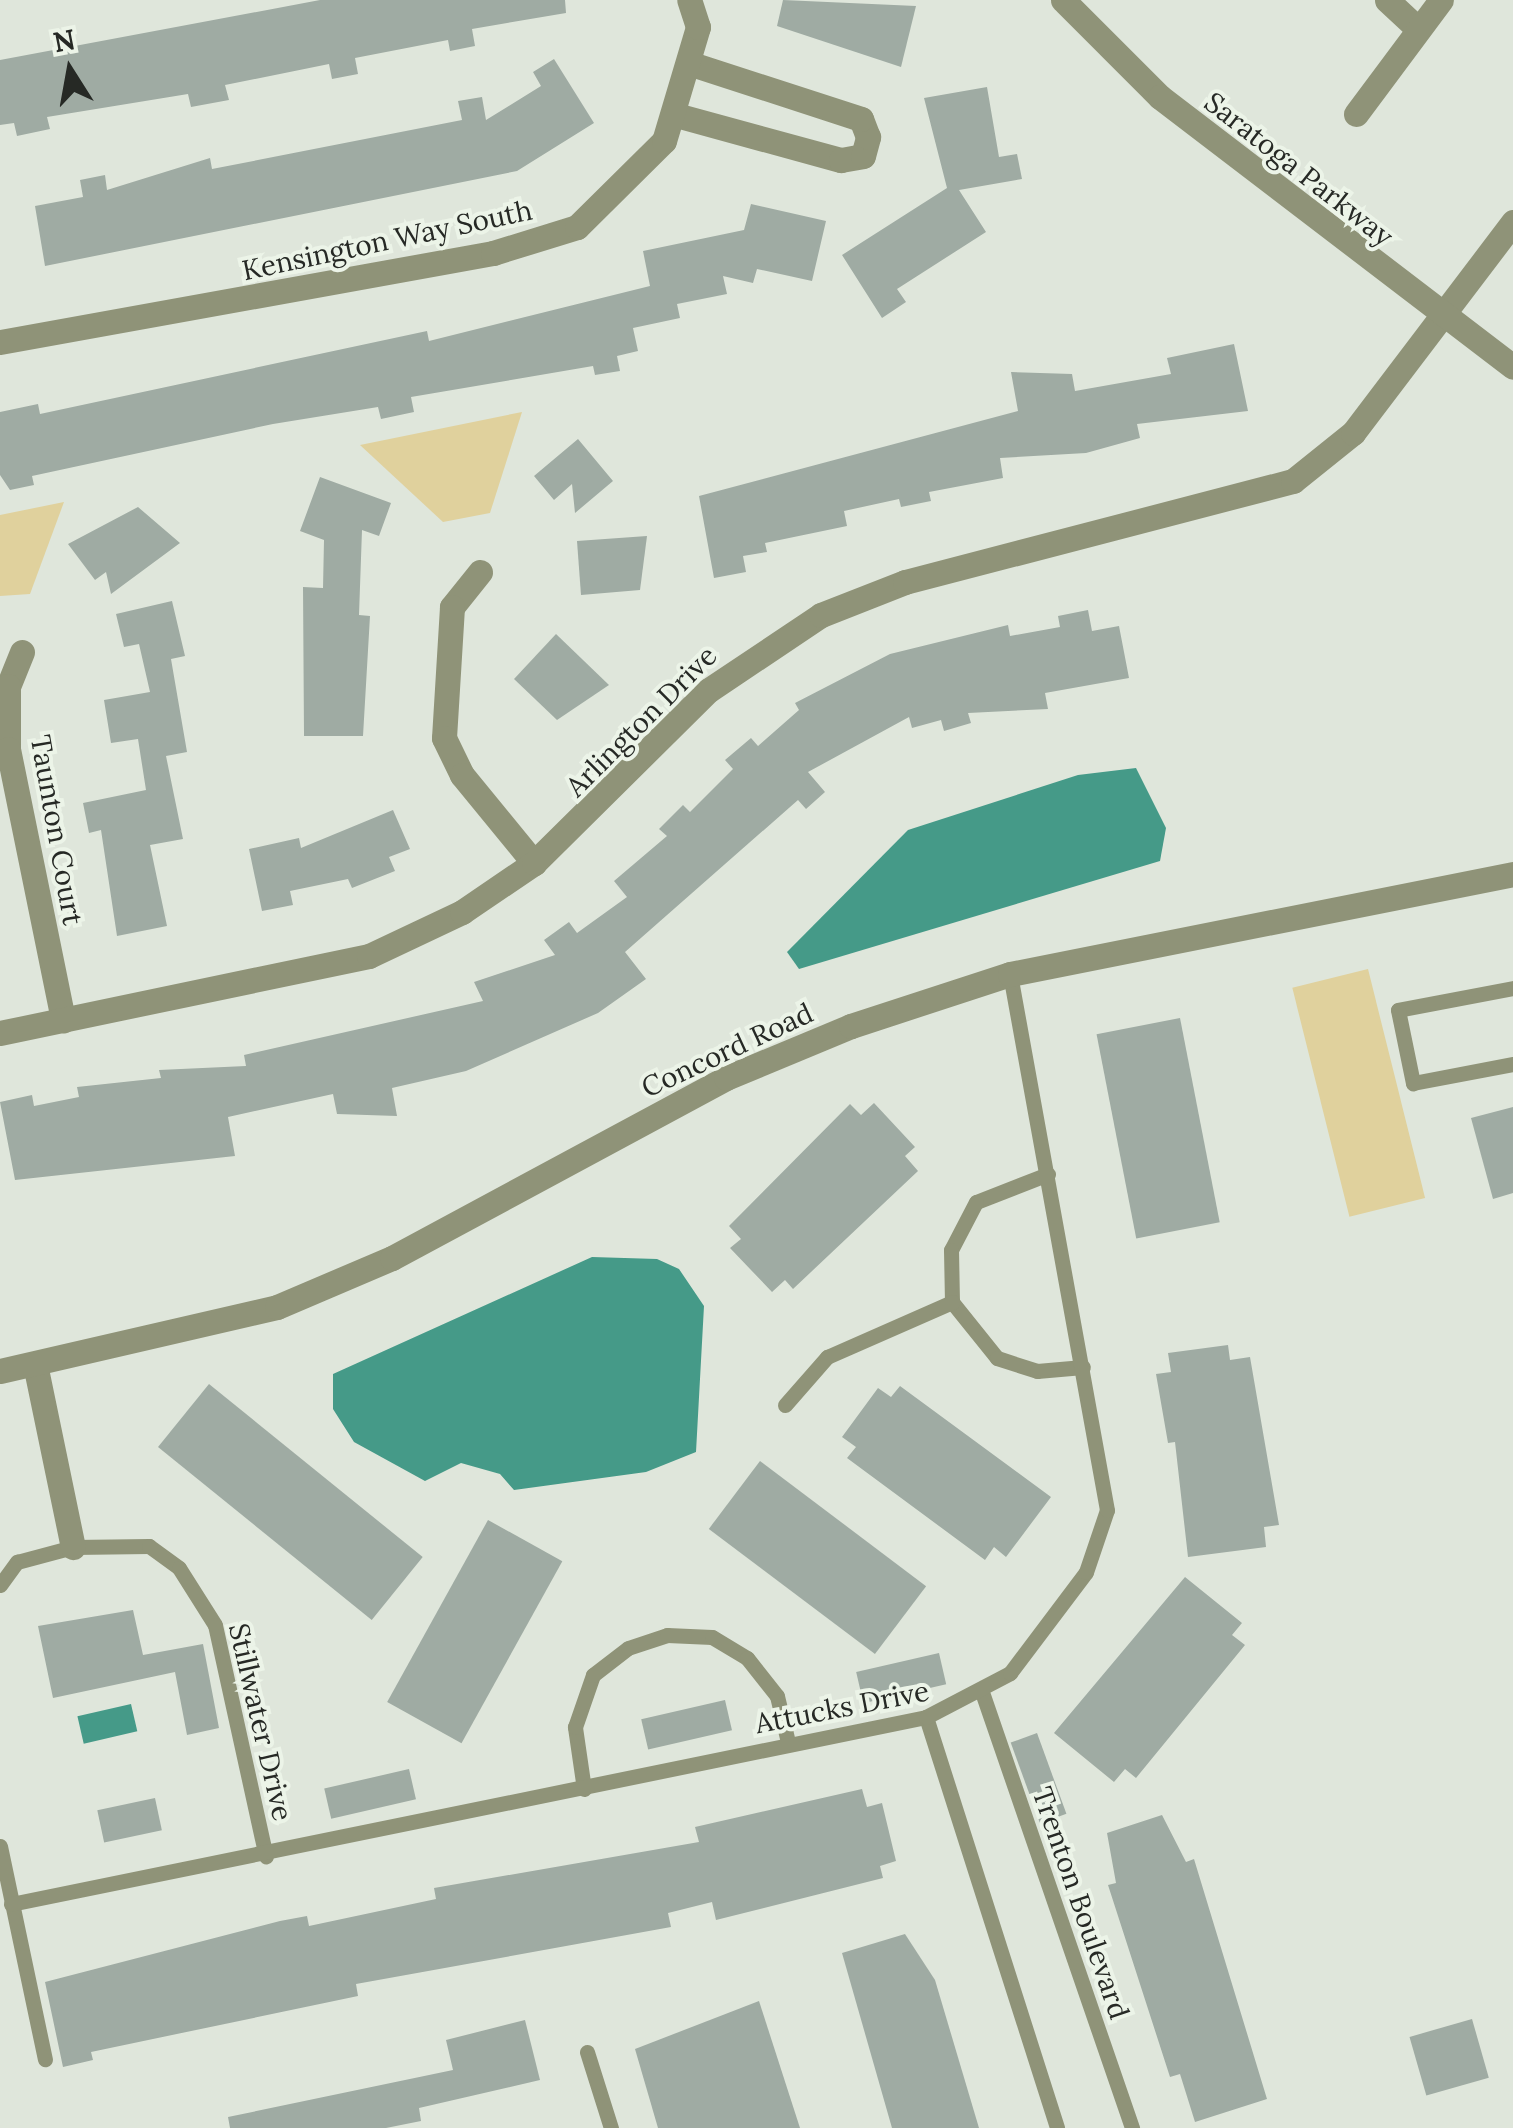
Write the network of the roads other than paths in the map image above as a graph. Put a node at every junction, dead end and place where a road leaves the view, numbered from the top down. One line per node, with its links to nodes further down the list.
1 (690, 0): 6 (street, Kensington Way South)
2 (1064, 0): 10 (street, Saratoga Parkway)
3 (1387, 0): 5 (street)
4 (1441, 0): 5 (street)
5 (1418, 29): 7 (street)
6 (689, 63): 8 (street, Kensington Way South); 8 (street)
7 (1356, 114)
8 (676, 115): 11 (street, Kensington Way South)
9 (1513, 222): 10 (street, Arlington Drive)
10 (1440, 312): 12 (street, Saratoga Parkway); 15 (street, Arlington Drive)
11 (0, 342)
12 (1513, 367)
13 (480, 572): 15 (street)
14 (22, 652): 19 (street, Taunton Court)
15 (534, 862): 19 (street, Arlington Drive)
16 (1513, 874): 17 (street, Concord Road)
17 (1010, 974): 22 (lane, Attucks Drive); 24 (street, Concord Road)
18 (1513, 988): 21 (lane)
19 (62, 1020): 20 (street, Arlington Drive)
20 (0, 1032)
21 (1513, 1064)
22 (1048, 1174): 23 (lane); 25 (lane, Attucks Drive)
23 (952, 1302): 25 (lane); 27 (lane)
24 (35, 1364): 26 (street, Concord Road); 28 (street)
25 (1083, 1366): 30 (lane, Attucks Drive)
26 (0, 1371)
27 (784, 1405)
28 (74, 1547): 29 (lane, Stillwater Drive); 35 (lane, Stillwater Drive)
29 (0, 1585)
30 (983, 1695): 31 (lane, Attucks Drive); 41 (lane, Trenton Boulevard)
31 (926, 1718): 32 (lane, Attucks Drive); 40 (lane)
32 (788, 1742): 33 (lane, Attucks Drive); 33 (lane)
33 (584, 1790): 35 (lane, Attucks Drive)
34 (0, 1846): 36 (lane)
35 (266, 1856): 36 (lane, Attucks Drive)
36 (11, 1904): 38 (lane)
37 (587, 2052): 39 (lane)
38 (45, 2059)
39 (611, 2128)
40 (1058, 2128)
41 (1132, 2128)

